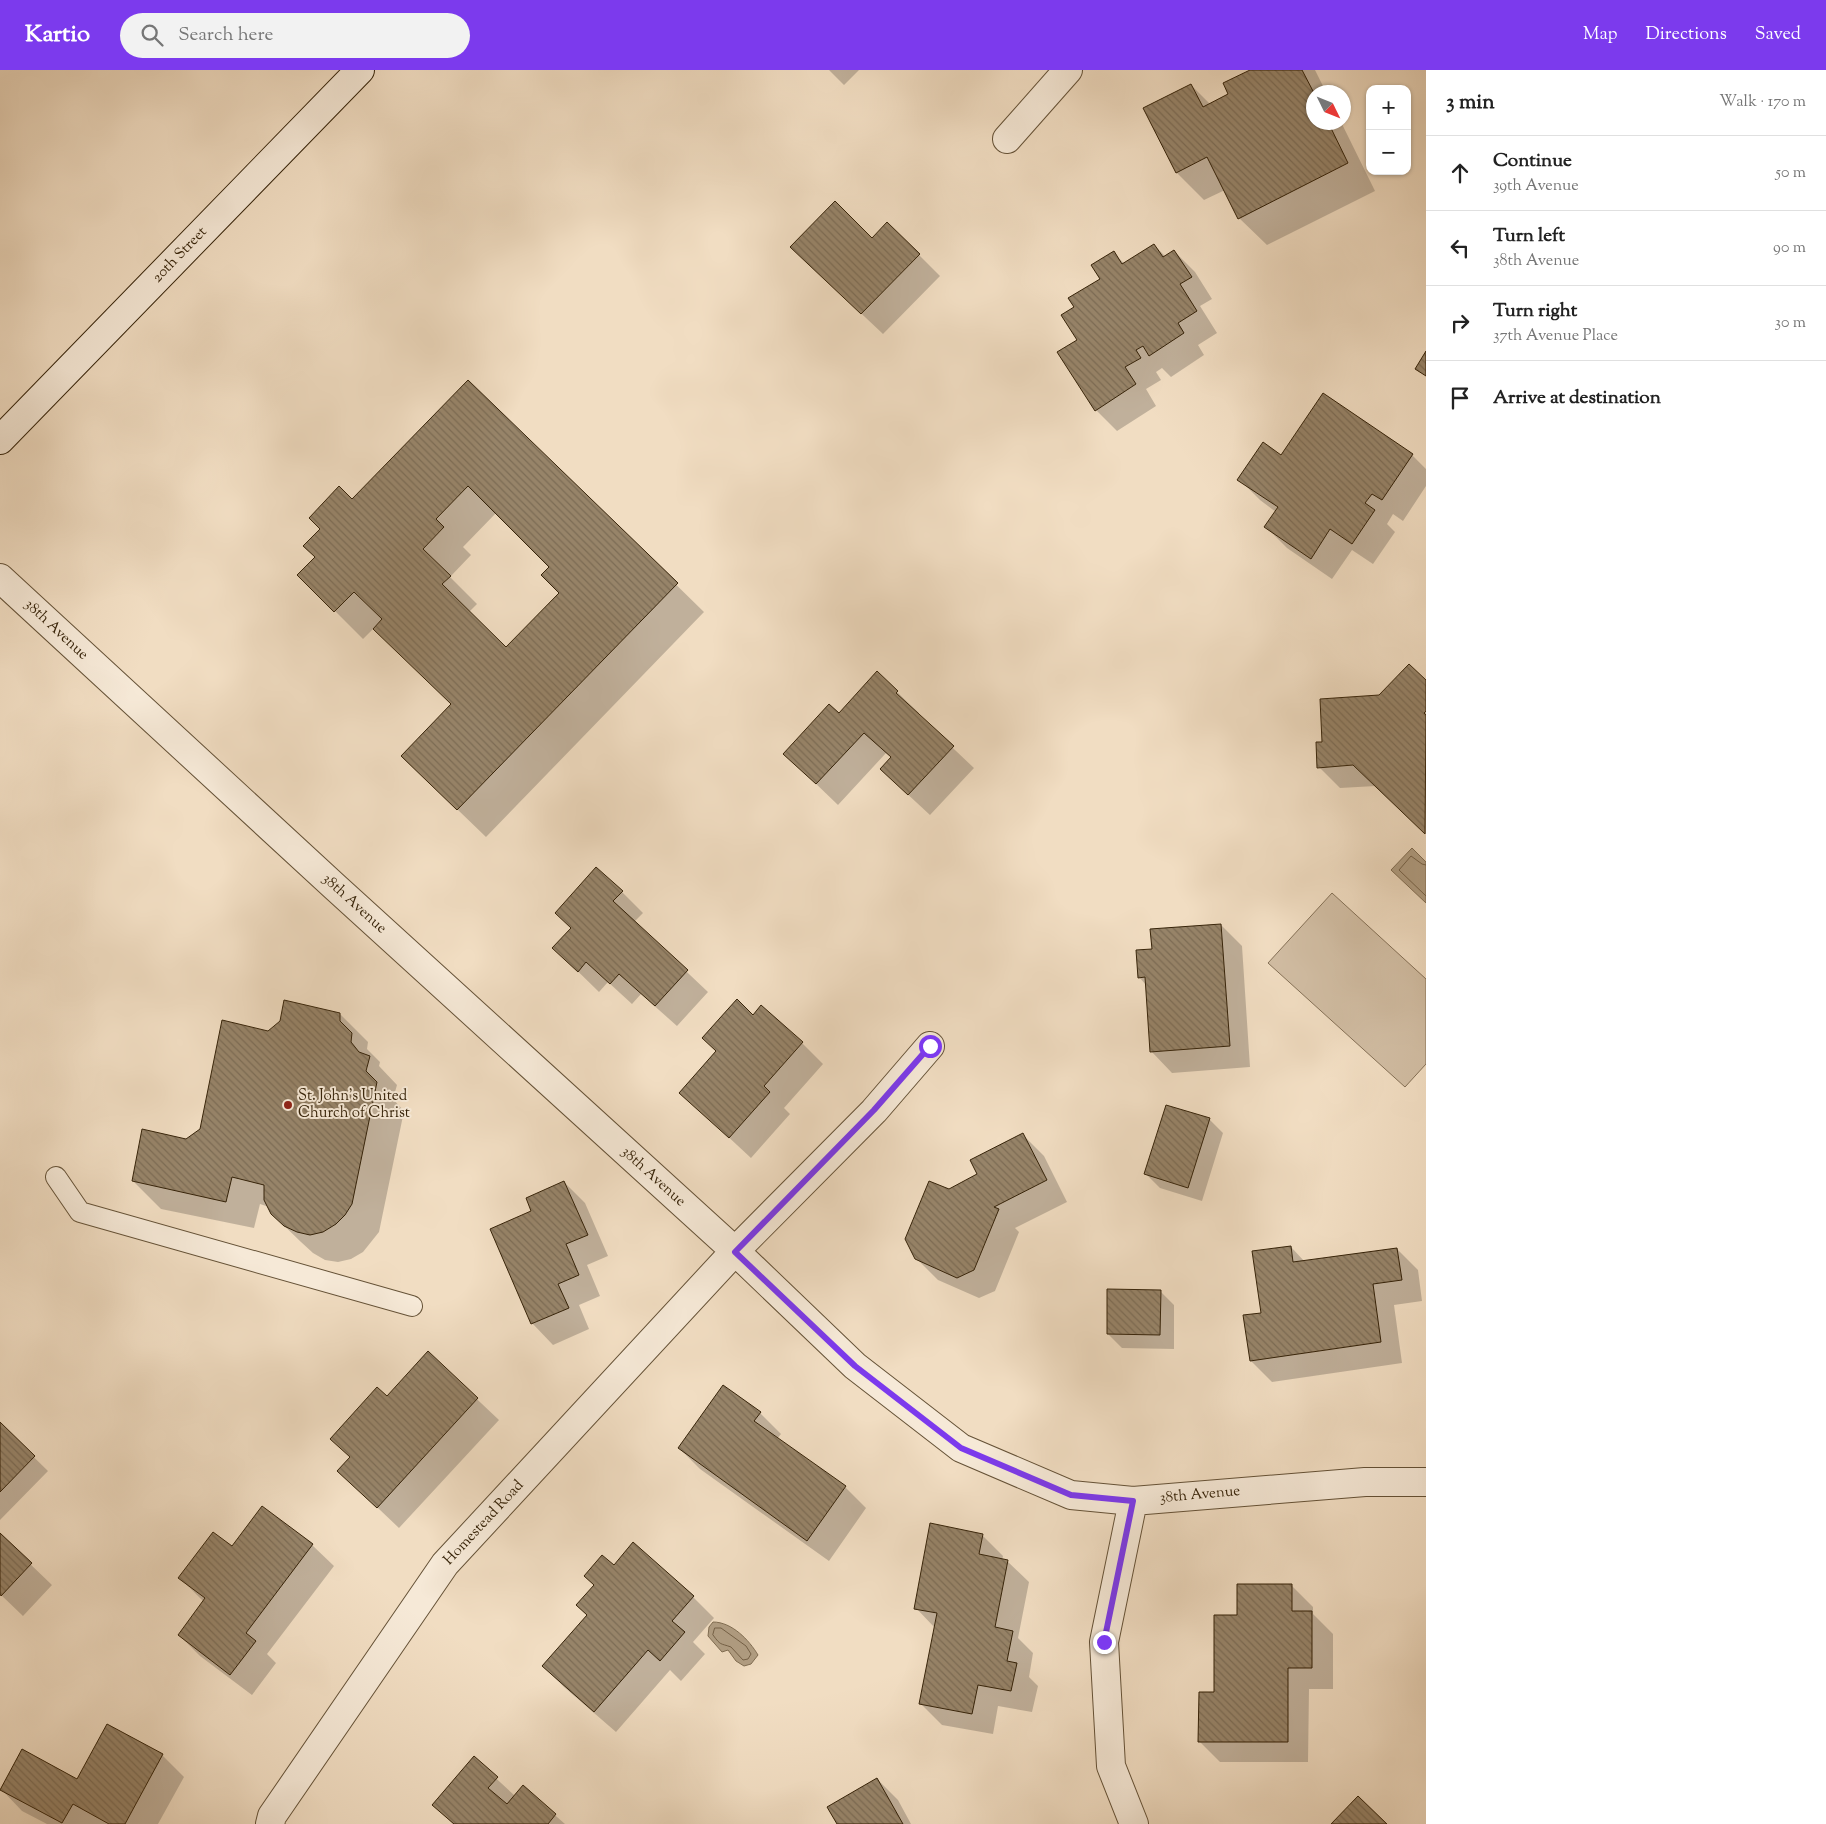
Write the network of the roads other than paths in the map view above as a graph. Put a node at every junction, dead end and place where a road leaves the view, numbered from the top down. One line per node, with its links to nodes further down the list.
1 (360, 70): 4 (street, 20th Street)
2 (1068, 70): 3 (street)
3 (1007, 139)
4 (0, 440)
5 (0, 578): 8 (street, 38th Avenue)
6 (930, 1046): 8 (street, Homestead Road)
7 (56, 1177): 9 (lane)
8 (735, 1252): 11 (street, 38th Avenue); 12 (street, Homestead Road)
9 (412, 1306)
10 (1426, 1482): 11 (street, 38th Avenue)
11 (1133, 1501): 13 (street)
12 (270, 1824)
13 (1134, 1824)

